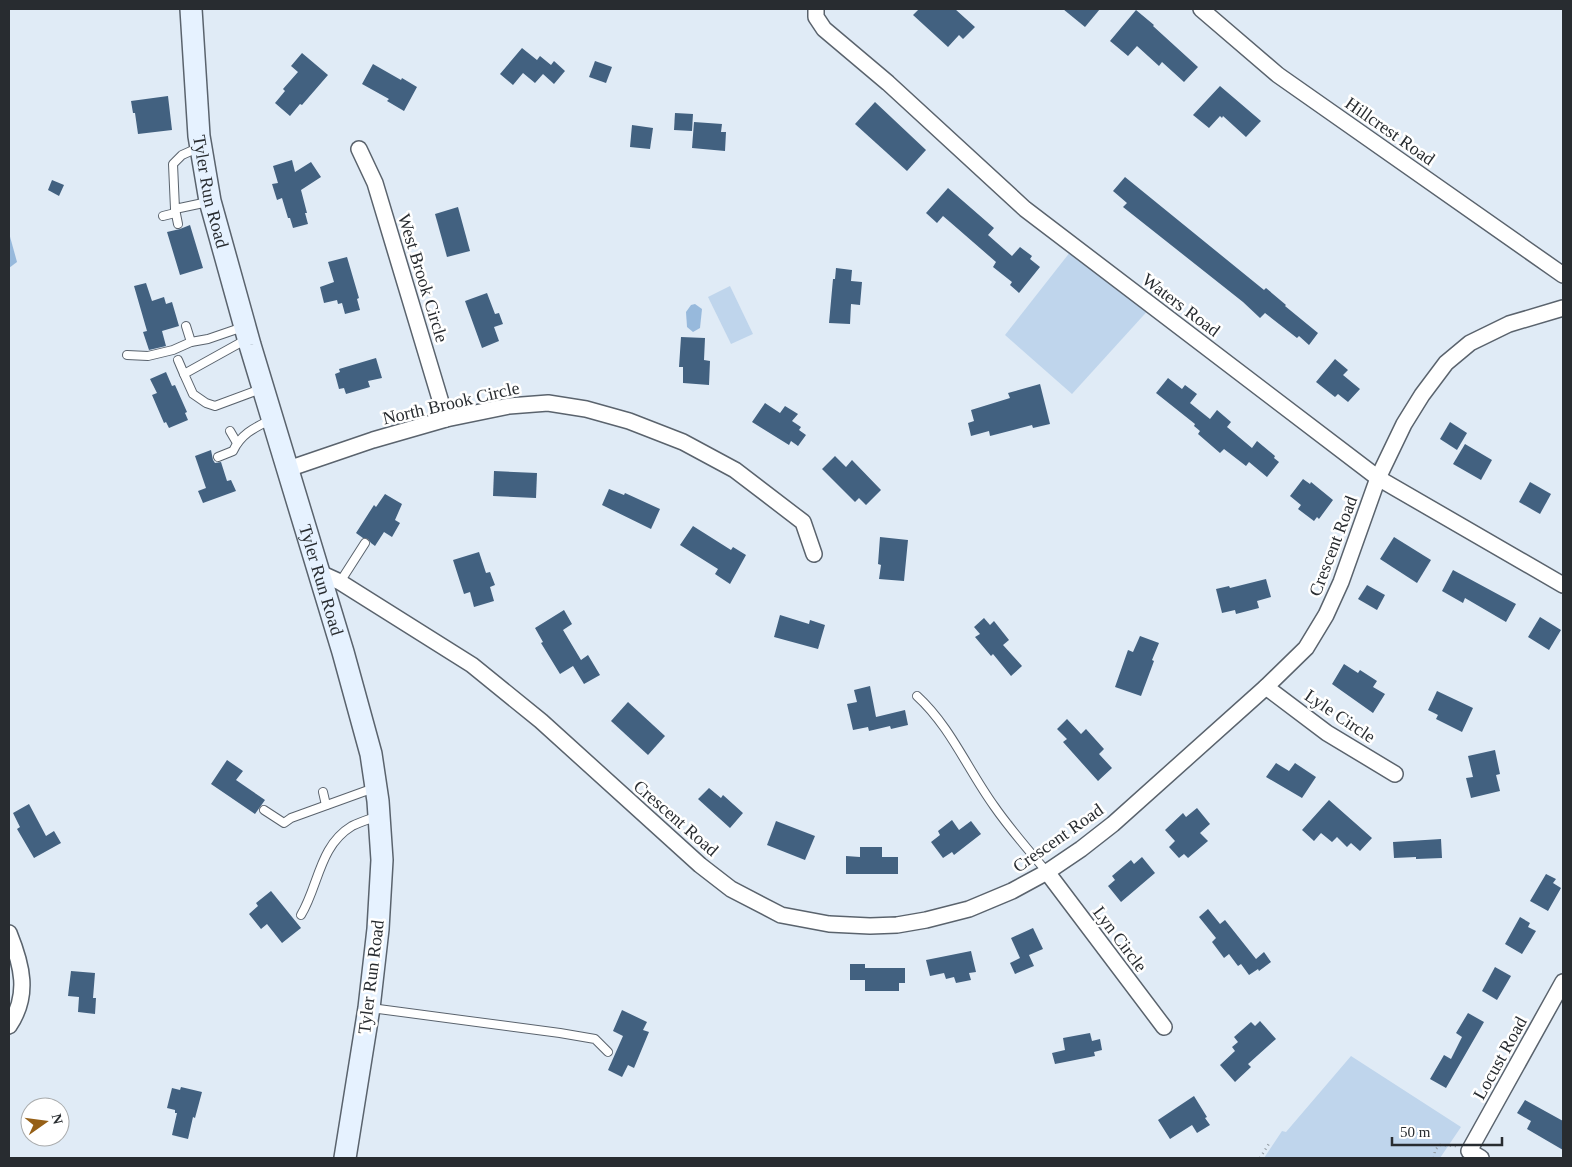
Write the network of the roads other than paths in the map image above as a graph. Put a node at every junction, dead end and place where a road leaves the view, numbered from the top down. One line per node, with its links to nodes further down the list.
1 (191, 9): 4 (street, Tyler Run Road)
2 (816, 9): 25 (street, Waters Road)
3 (1201, 9): 10 (street, Hillcrest Road)
4 (200, 147): 6 (street, Tyler Run Road); 7 (lane)
5 (359, 149): 20 (street, West Brook Circle)
6 (210, 201): 7 (lane); 13 (street, Tyler Run Road)
7 (175, 211): 8 (lane); 9 (lane)
8 (163, 216)
9 (178, 224)
10 (1563, 275)
11 (1563, 308): 25 (street, Crescent Road)
12 (186, 326): 14 (lane)
13 (246, 332): 14 (lane); 17 (lane); 18 (street, Tyler Run Road)
14 (191, 342): 15 (lane)
15 (127, 355)
16 (178, 360): 17 (lane)
17 (184, 374): 18 (lane)
18 (263, 388): 19 (street, Tyler Run Road)
19 (272, 419): 22 (lane); 24 (street, Tyler Run Road)
20 (446, 419): 24 (street, North Brook Circle); 27 (street, North Brook Circle)
21 (230, 431): 22 (lane)
22 (237, 443): 23 (lane)
23 (218, 457)
24 (288, 469): 28 (street, Tyler Run Road)
25 (1378, 478): 30 (street, Waters Road); 31 (street, Crescent Road)
26 (366, 543): 29 (lane)
27 (814, 554)
28 (318, 572): 29 (street, Crescent Road); 34 (street, Tyler Run Road)
29 (340, 582): 39 (street, Crescent Road)
30 (1563, 585)
31 (1266, 687): 33 (street, Lyle Circle); 39 (street, Crescent Road)
32 (917, 696): 39 (lane)
33 (1395, 774)
34 (376, 787): 36 (lane); 38 (street, Tyler Run Road)
35 (323, 792): 36 (lane)
36 (326, 805): 37 (lane)
37 (264, 810)
38 (380, 815): 40 (lane); 43 (street, Tyler Run Road)
39 (1047, 872): 45 (street, Lyn Circle)
40 (301, 915)
41 (9, 933): 44 (street)
42 (1563, 982): 47 (street, Locust Road)
43 (369, 1008): 46 (lane); 48 (street, Tyler Run Road)
44 (9, 1026)
45 (1164, 1028)
46 (608, 1052)
47 (1475, 1155)
48 (345, 1158)

